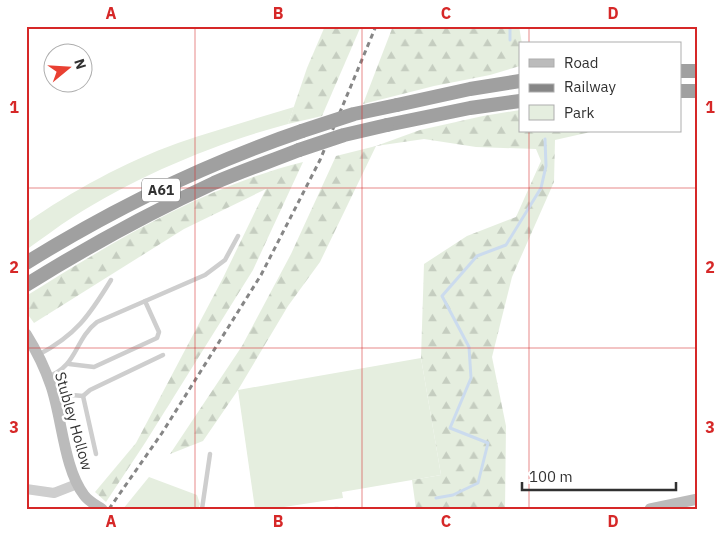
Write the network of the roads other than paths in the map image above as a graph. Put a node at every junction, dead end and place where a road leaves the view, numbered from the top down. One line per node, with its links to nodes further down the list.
1 (682, 71): 2 (highway)
2 (698, 71)
3 (519, 81): 8 (highway, A61, bridge)
4 (682, 91): 5 (highway)
5 (698, 91)
6 (519, 101): 10 (highway, A61, bridge)
7 (238, 236): 11 (lane)
8 (26, 263)
9 (111, 280): 13 (lane)
10 (26, 285)
11 (145, 301): 15 (lane); 15 (lane)
12 (26, 334): 13 (main road, Stubley Hollow)
13 (38, 355): 16 (main road, Stubley Hollow)
14 (163, 355): 17 (lane)
15 (69, 364): 16 (lane)
16 (47, 377): 18 (main road, Stubley Hollow)
17 (83, 396): 18 (lane); 19 (lane)
18 (54, 398): 21 (main road, Stubley Hollow)
19 (96, 454)
20 (210, 454): 25 (lane)
21 (77, 484): 22 (street); 24 (main road, Stubley Hollow)
22 (26, 489)
23 (698, 499): 26 (main road)
24 (100, 508)
25 (202, 509)
26 (650, 509)

